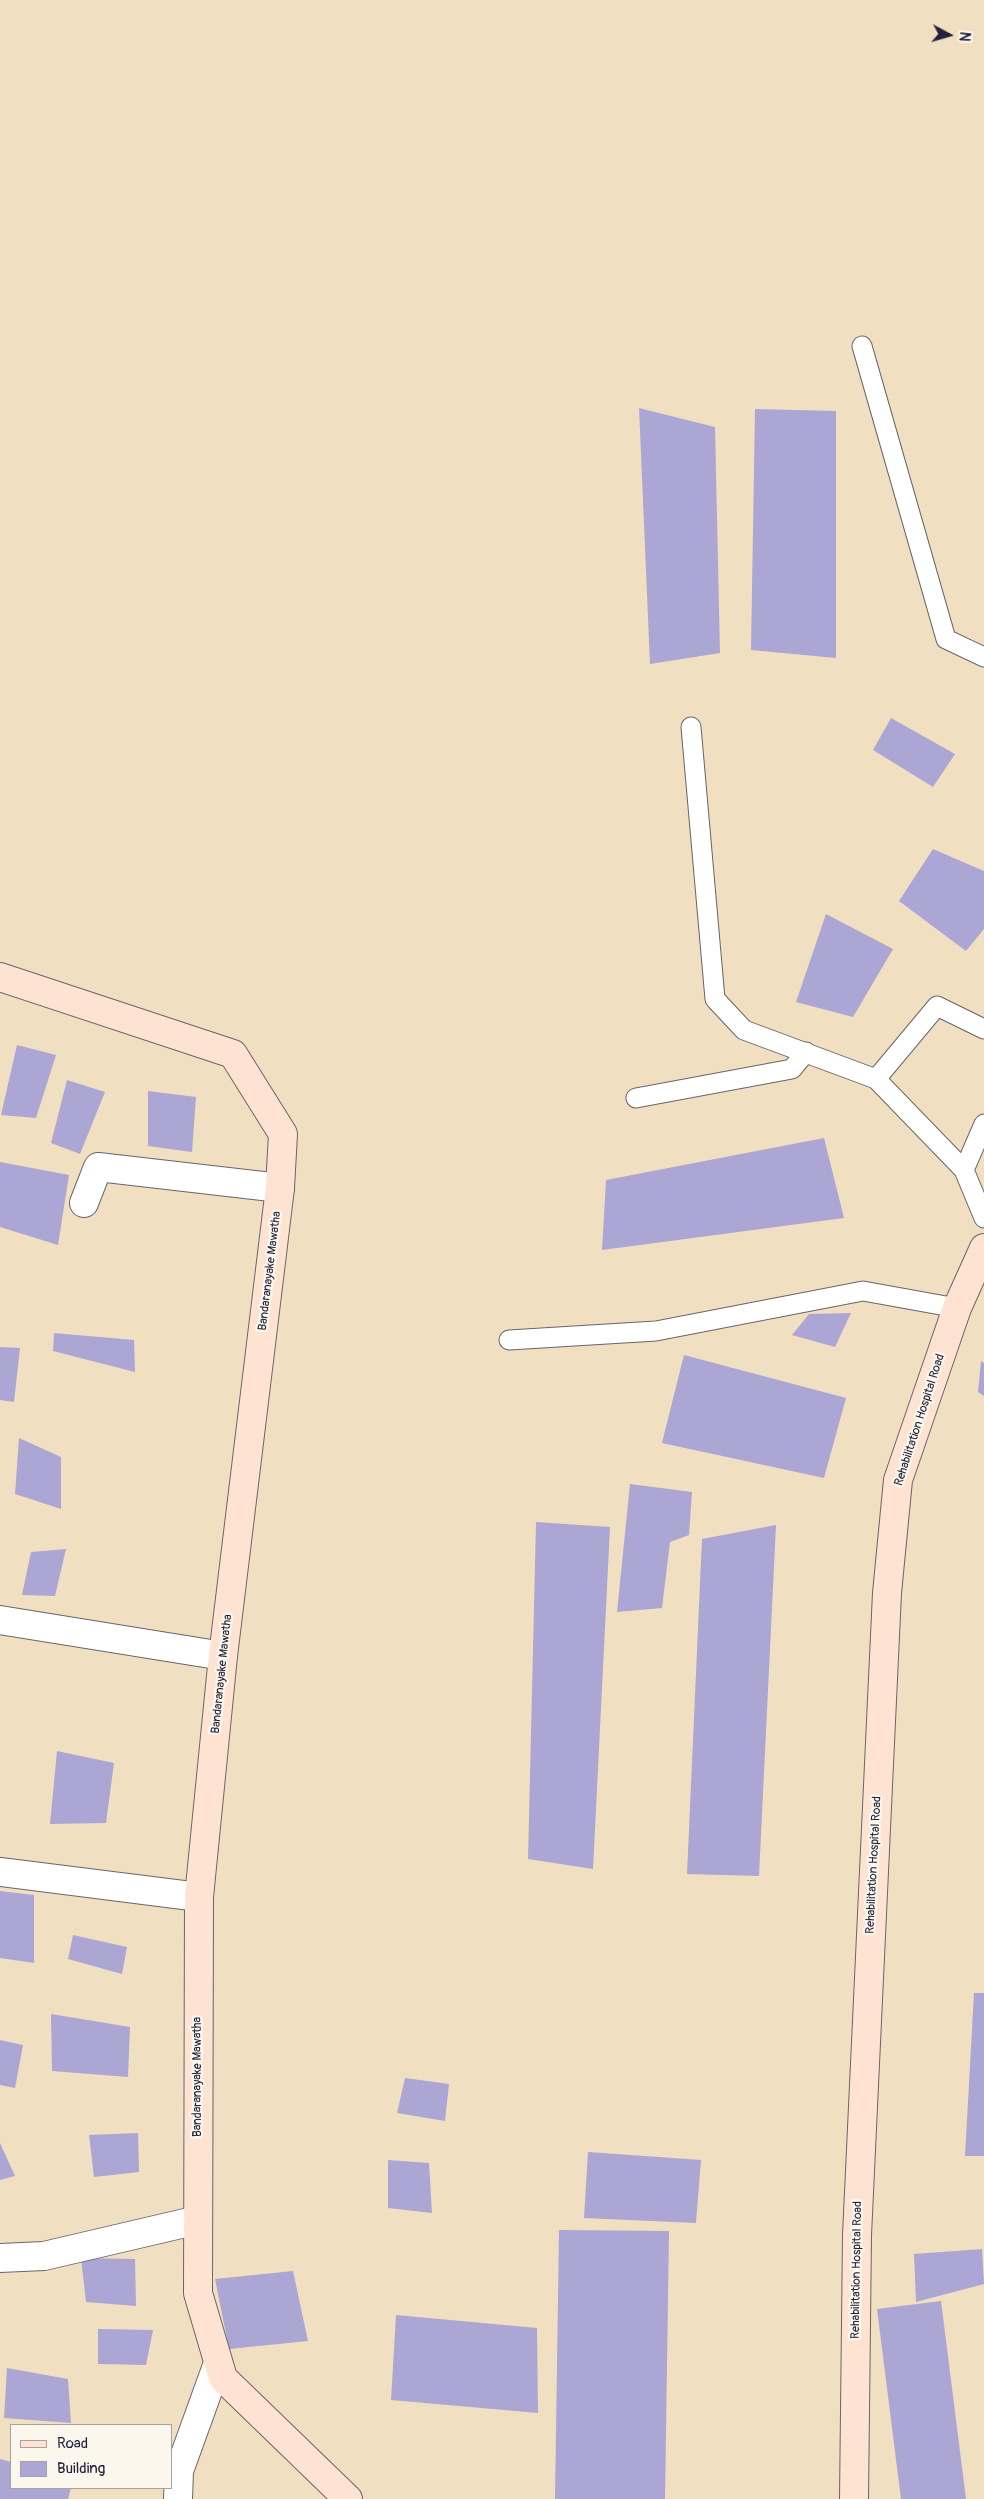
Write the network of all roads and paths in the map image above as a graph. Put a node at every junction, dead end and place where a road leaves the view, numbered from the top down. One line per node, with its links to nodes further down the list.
1 (862, 346): 2 (lane)
2 (984, 657)
3 (691, 727): 6 (lane)
4 (0, 976): 11 (street, Bandaranayake Mawatha)
5 (984, 1029): 7 (lane)
6 (806, 1052): 7 (lane); 8 (lane)
7 (876, 1079): 10 (lane)
8 (636, 1098)
9 (984, 1124): 10 (lane)
10 (964, 1170): 13 (lane)
11 (280, 1188): 12 (street); 18 (street, Bandaranayake Mawatha)
12 (84, 1204)
13 (984, 1218)
14 (984, 1248): 15 (street, Rehabilitation Hospital Road)
15 (957, 1308): 16 (lane); 26 (street, Rehabilitation Hospital Road)
16 (509, 1340)
17 (0, 1620): 18 (street)
18 (223, 1656): 20 (street, Bandaranayake Mawatha)
19 (0, 1872): 20 (street)
20 (199, 1897): 21 (street, Bandaranayake Mawatha)
21 (198, 2220): 22 (street); 23 (street, Bandaranayake Mawatha)
22 (0, 2258)
23 (218, 2363): 24 (street); 25 (street, Bandaranayake Mawatha)
24 (178, 2499)
25 (348, 2499)
26 (854, 2499)

